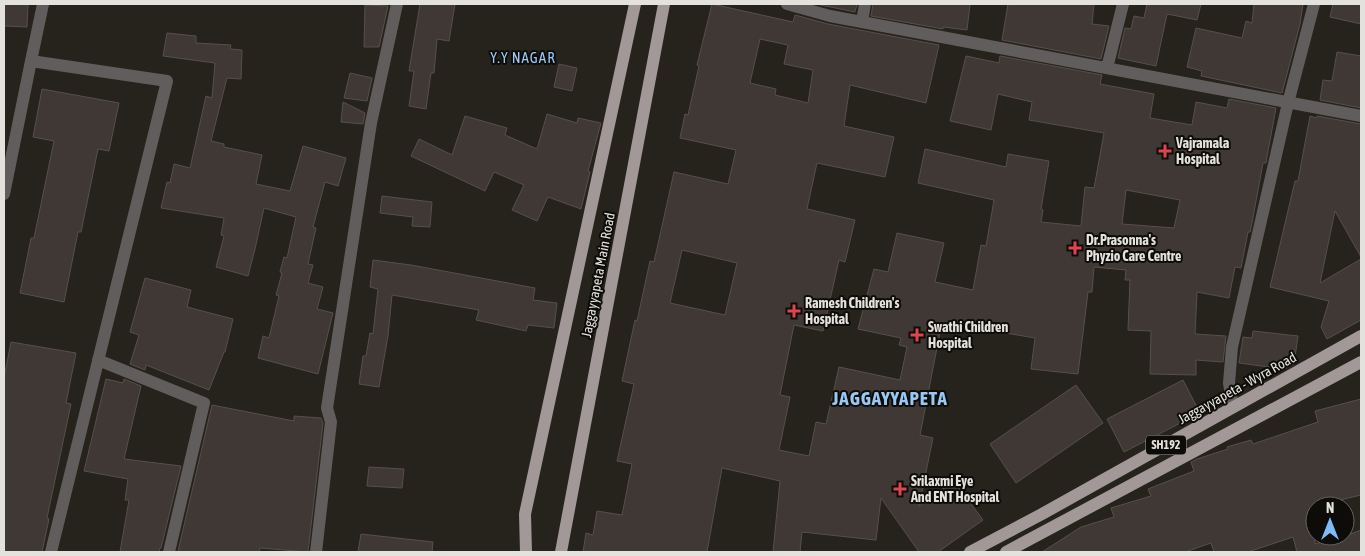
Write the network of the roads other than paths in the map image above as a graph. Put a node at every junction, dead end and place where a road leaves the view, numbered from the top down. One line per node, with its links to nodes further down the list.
1 (43, 4): 10 (street)
2 (397, 4): 21 (street)
3 (635, 4): 22 (main road)
4 (664, 4): 23 (main road, Jaggayyapeta Main Road)
5 (788, 4): 9 (street)
6 (865, 4): 9 (street)
7 (1123, 4): 11 (street)
8 (1314, 4): 12 (street)
9 (862, 22): 11 (street)
10 (31, 61): 14 (street); 16 (street)
11 (1107, 68): 12 (street)
12 (1288, 103): 13 (street); 18 (street)
13 (1361, 116)
14 (4, 194)
15 (1361, 336): 18 (main road, Jaggayyapeta - Wyra Road / SH192)
16 (98, 360): 19 (street); 20 (street)
17 (1361, 362): 25 (main road, SH192)
18 (1233, 407): 24 (main road, Jaggayyapeta - Wyra Road / SH192)
19 (50, 552)
20 (169, 552)
21 (316, 552)
22 (526, 552)
23 (561, 552)
24 (970, 552)
25 (1006, 552)

